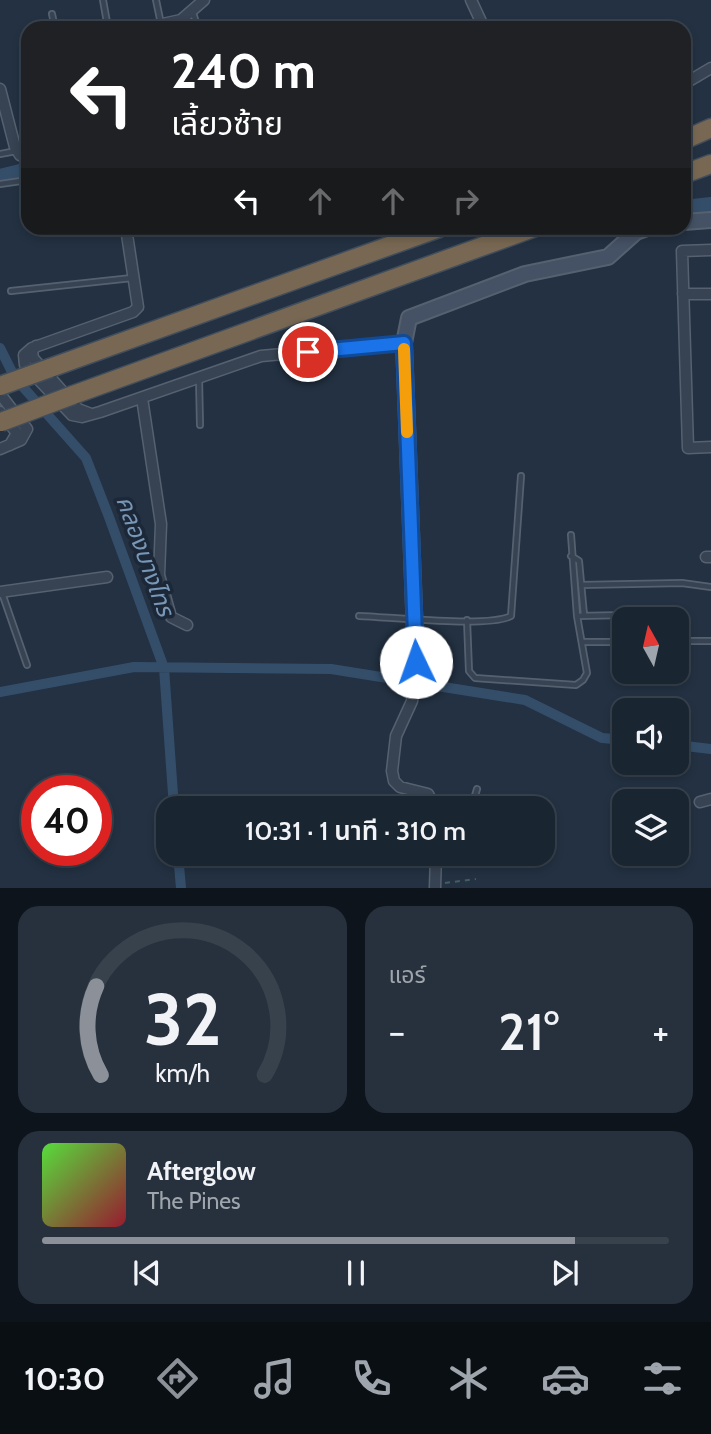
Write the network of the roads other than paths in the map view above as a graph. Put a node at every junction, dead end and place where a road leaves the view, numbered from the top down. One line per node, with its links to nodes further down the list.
1 (103, 0): 8 (lane)
2 (156, 0): 9 (lane)
3 (204, 0): 5 (street)
4 (471, 0): 12 (street)
5 (193, 13): 10 (street); 11 (lane)
6 (52, 14): 7 (lane)
7 (54, 21)
8 (107, 21)
9 (160, 21)
10 (177, 21)
11 (196, 21)
12 (482, 21)
13 (711, 68): 14 (street)
14 (691, 80)
15 (0, 89): 18 (street)
16 (711, 129): 17 (highway)
17 (691, 137)
18 (16, 151): 19 (lane); 20 (street)
19 (0, 154)
20 (21, 155)
21 (711, 164): 22 (highway)
22 (691, 171)
23 (21, 181): 24 (lane)
24 (0, 184)
25 (711, 220): 26 (street)
26 (691, 221)
27 (127, 235): 32 (street)
28 (419, 235): 38 (highway, bridge)
29 (513, 235): 41 (highway, bridge)
30 (633, 235): 36 (street)
31 (711, 250): 34 (street)
32 (135, 278): 33 (lane); 40 (street)
33 (11, 291)
34 (683, 294): 35 (street); 44 (street)
35 (711, 294)
36 (404, 343): 37 (street); 56 (street)
37 (199, 377): 40 (street); 42 (lane)
38 (0, 386)
39 (0, 394): 43 (street)
40 (142, 398): 58 (street)
41 (0, 419): 43 (street)
42 (200, 425)
43 (5, 447)
44 (711, 447)
45 (521, 476): 57 (lane)
46 (570, 535): 47 (lane)
47 (571, 556): 49 (lane); 55 (lane)
48 (107, 577): 51 (street)
49 (581, 585): 50 (lane); 53 (lane)
50 (711, 587)
51 (0, 591): 64 (lane)
52 (612, 614): 53 (lane)
53 (584, 615): 55 (lane)
54 (359, 616): 56 (lane)
55 (577, 616): 60 (lane)
56 (413, 617): 57 (lane); 63 (street)
57 (467, 620): 60 (lane)
58 (187, 625)
59 (711, 641): 62 (lane)
60 (582, 642): 61 (lane)
61 (612, 642)
62 (690, 642)
63 (416, 662): 66 (street)
64 (27, 665)
65 (478, 789): 67 (lane)
66 (429, 796)
67 (475, 796)
68 (711, 799): 69 (street)
69 (700, 802)
70 (436, 866): 71 (street)
71 (435, 886)

